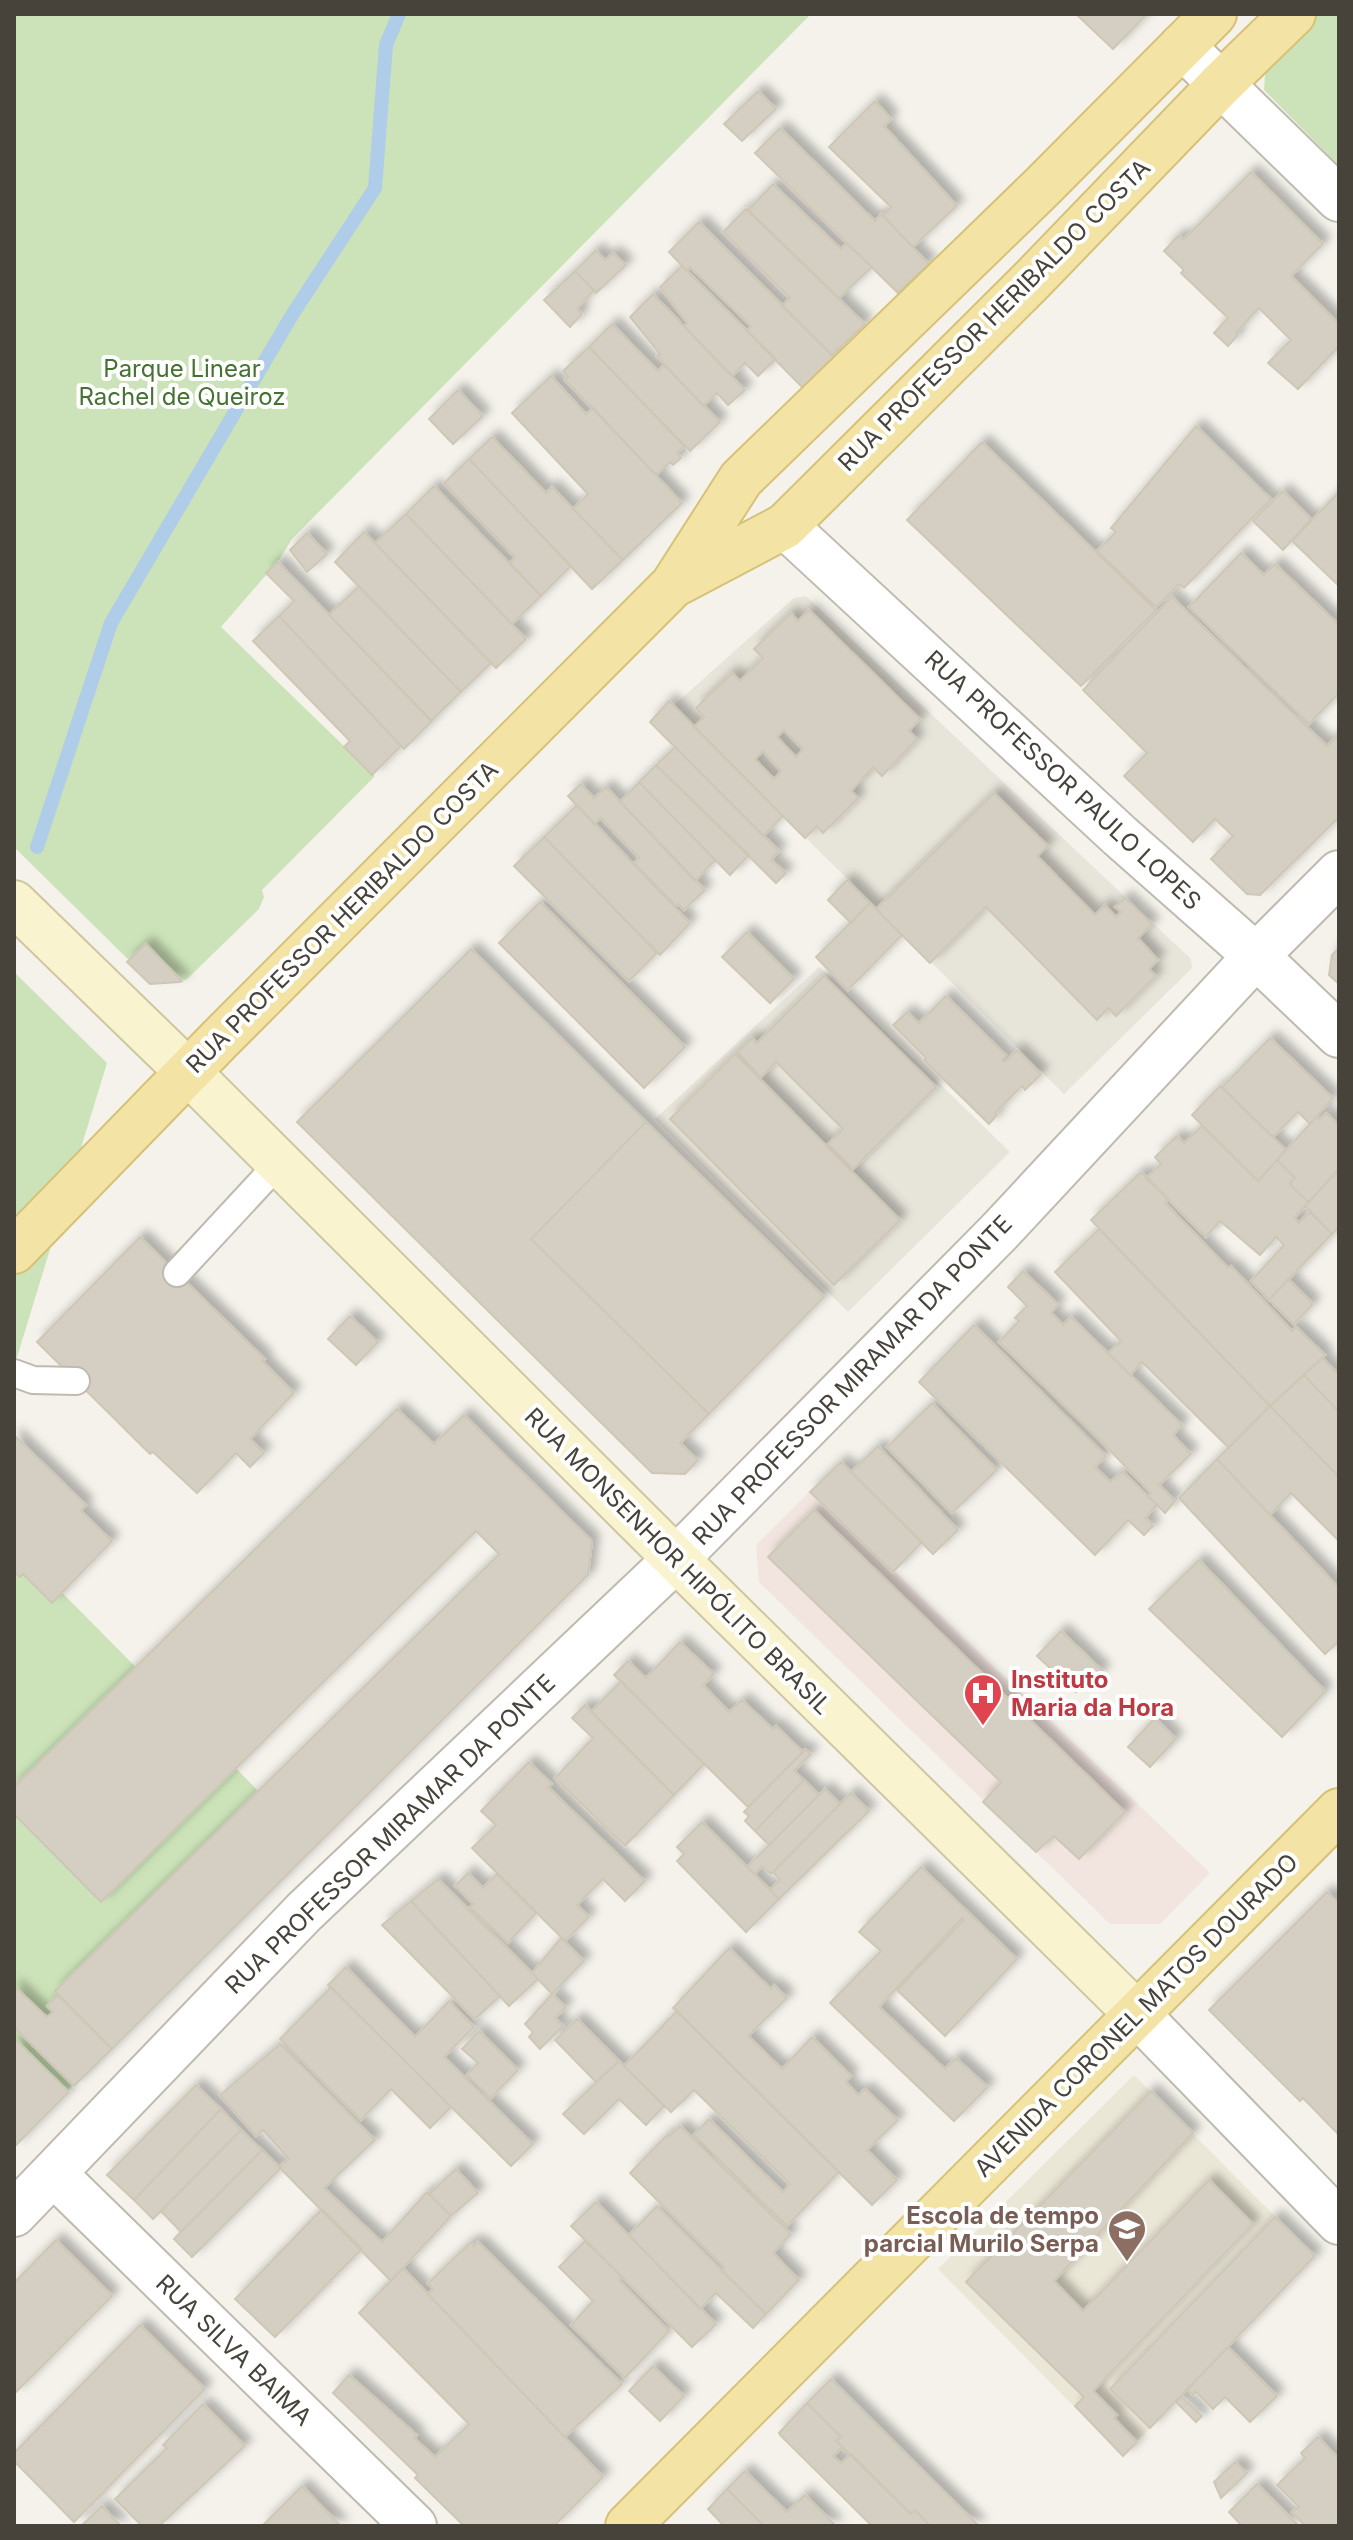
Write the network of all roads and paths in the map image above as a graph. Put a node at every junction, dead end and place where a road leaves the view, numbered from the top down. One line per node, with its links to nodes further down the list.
1 (1214, 14): 3 (main road, RUA PROFESSOR HERIBALDO COSTA)
2 (1293, 14): 4 (main road, RUA PROFESSOR HERIBALDO COSTA)
3 (1182, 46): 4 (street); 7 (main road, RUA PROFESSOR HERIBALDO COSTA)
4 (1221, 84): 5 (street); 6 (main road, RUA PROFESSOR HERIBALDO COSTA)
5 (1339, 199)
6 (785, 526): 7 (main road, RUA PROFESSOR HERIBALDO COSTA); 10 (street, RUA PROFESSOR PAULO LOPES)
7 (673, 585): 12 (main road, RUA PROFESSOR HERIBALDO COSTA)
8 (1339, 873): 10 (street, RUA PROFESSOR MIRAMAR DA PONTE)
9 (14, 903): 12 (main road, RUA MONSENHOR HIPÓLITO BRASIL)
10 (1256, 956): 11 (street, RUA PROFESSOR PAULO LOPES); 18 (street, RUA PROFESSOR MIRAMAR DA PONTE)
11 (1339, 1035)
12 (188, 1072): 13 (main road, RUA MONSENHOR HIPÓLITO BRASIL); 14 (main road, RUA PROFESSOR HERIBALDO COSTA)
13 (279, 1163): 15 (lane); 18 (main road, RUA MONSENHOR HIPÓLITO BRASIL)
14 (14, 1251)
15 (177, 1273)
16 (14, 1373): 17 (lane)
17 (76, 1381)
18 (676, 1559): 20 (main road, RUA MONSENHOR HIPÓLITO BRASIL); 21 (street, RUA PROFESSOR MIRAMAR DA PONTE)
19 (1339, 1811): 20 (main road, AVENIDA CORONEL MATOS DOURADO)
20 (1137, 2014): 23 (street, RUA MONSENHOR HIPÓLITO BRASIL); 25 (main road, AVENIDA CORONEL MATOS DOURADO)
21 (55, 2175): 22 (street, RUA PROFESSOR MIRAMAR DA PONTE); 24 (street, RUA SILVA BAIMA)
22 (14, 2214)
23 (1339, 2222)
24 (414, 2526)
25 (628, 2526)

